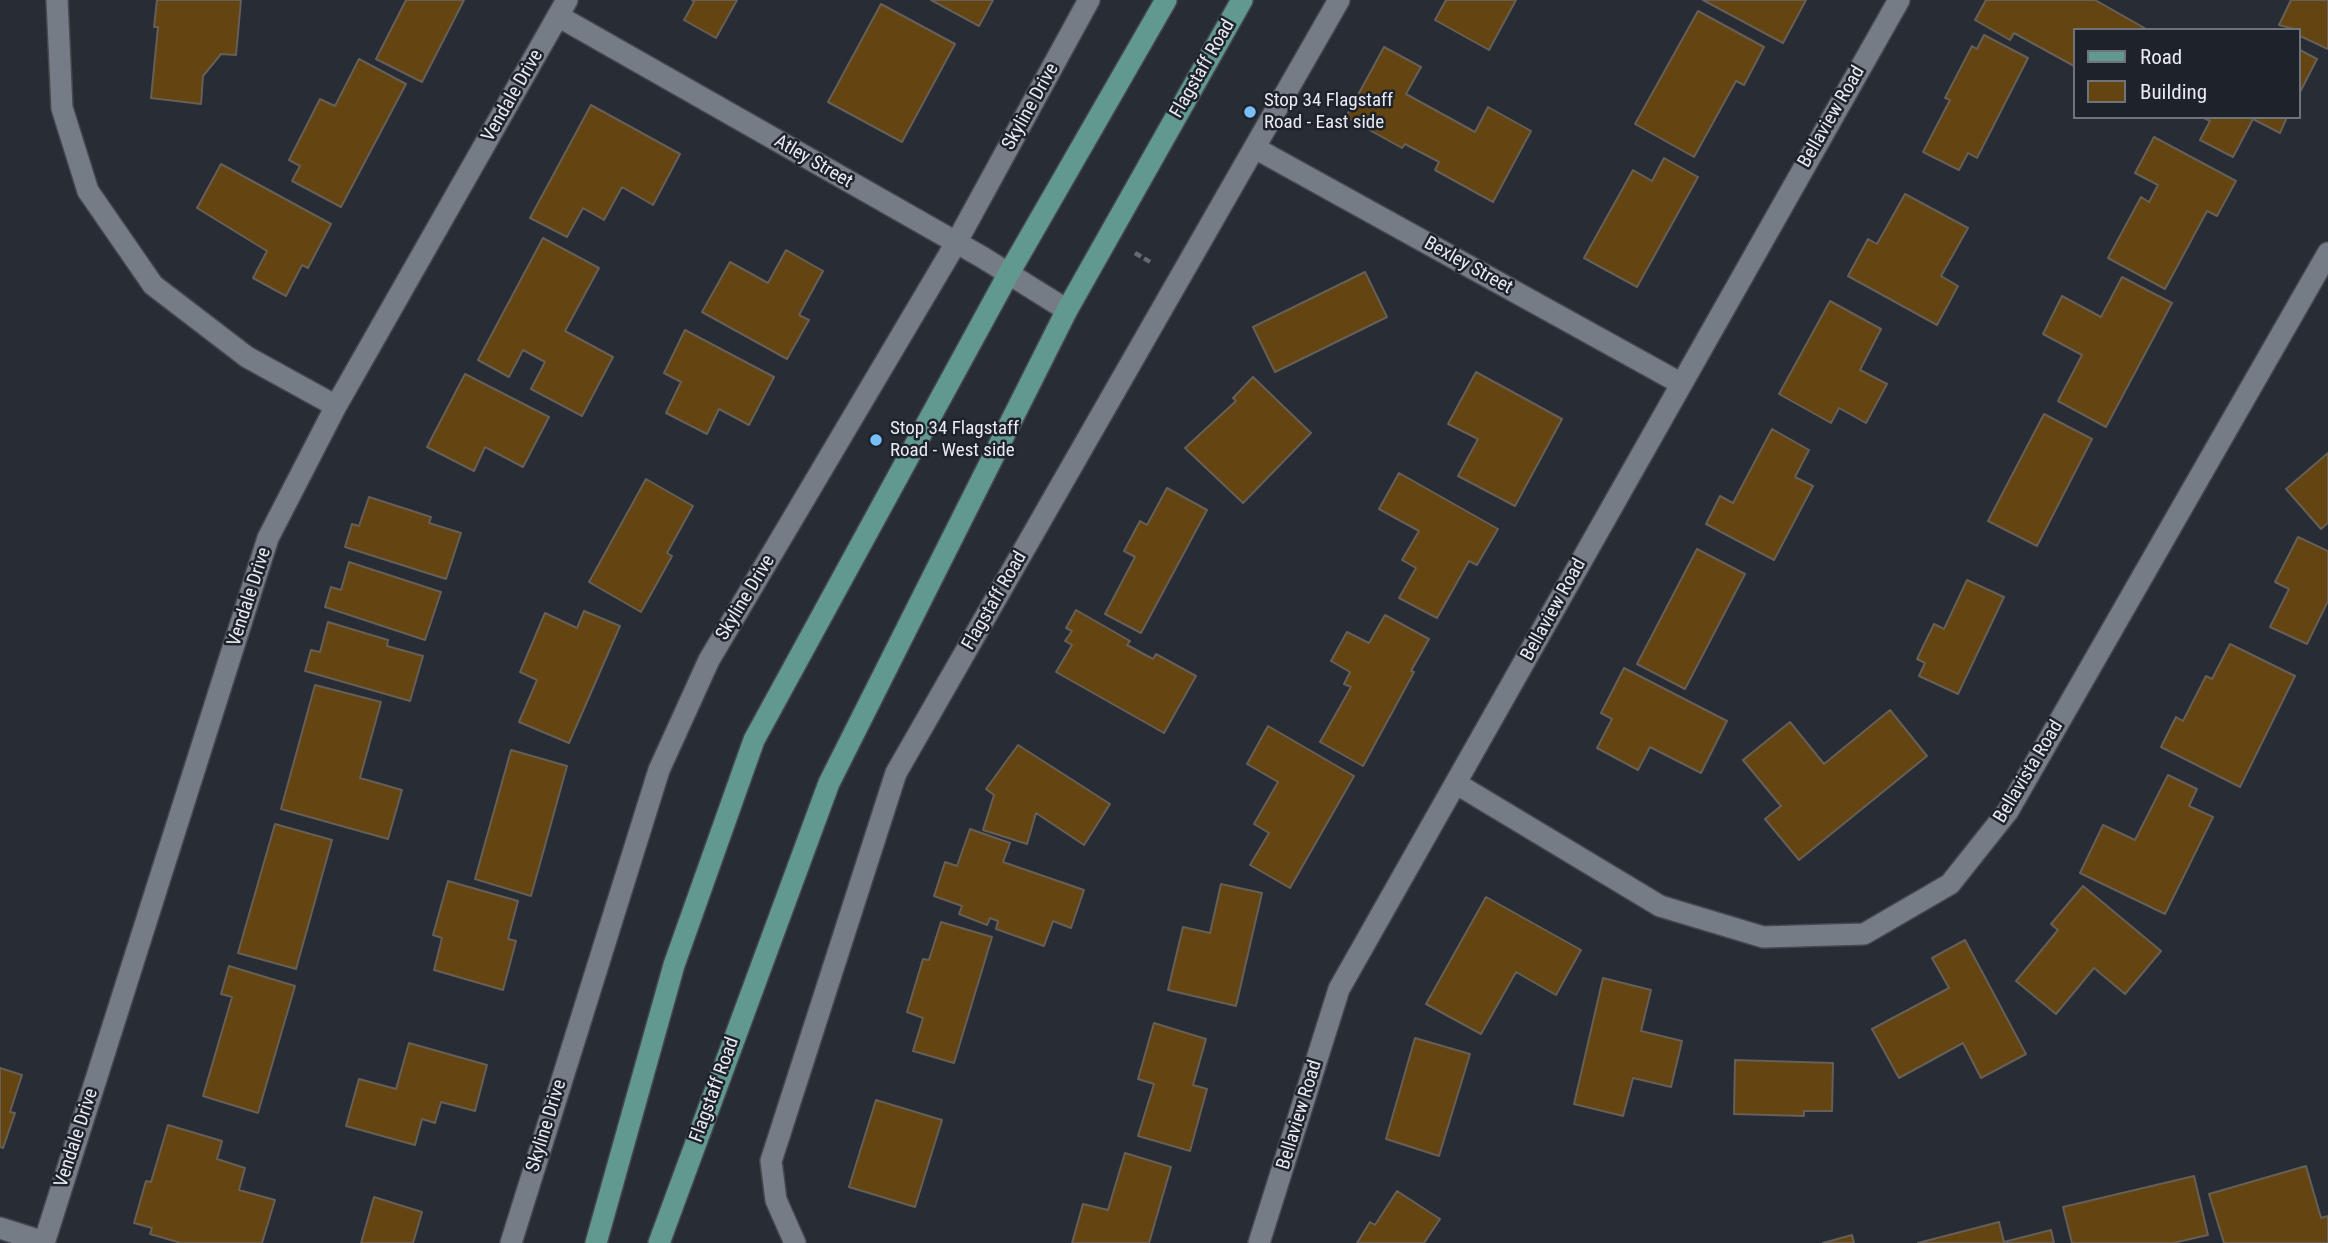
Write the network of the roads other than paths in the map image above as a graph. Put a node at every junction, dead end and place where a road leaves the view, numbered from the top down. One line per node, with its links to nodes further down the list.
1 (57, 0): 15 (street)
2 (1089, 0): 9 (street, Skyline Drive)
3 (1166, 0): 11 (main road)
4 (1242, 0): 13 (main road, Flagstaff Road)
5 (1339, 0): 8 (street, Flagstaff Road)
6 (1899, 0): 14 (street, Bellaview Road)
7 (563, 8): 9 (street, Atley Street); 15 (street, Vendale Drive)
8 (1255, 148): 14 (street, Bexley Street); 22 (street, Flagstaff Road)
9 (956, 243): 11 (street, Atley Street); 20 (street, Skyline Drive)
10 (2328, 253): 12 (street, Bellavista Road)
11 (1009, 273): 13 (street, Atley Street); 19 (main road)
12 (2320, 287): 16 (street, Bellavista Road)
13 (1067, 310): 21 (main road, Flagstaff Road)
14 (1680, 383): 16 (street, Bellaview Road)
15 (336, 406): 18 (street, Vendale Drive)
16 (1457, 784): 23 (street, Bellaview Road)
17 (0, 1228): 18 (street)
18 (44, 1242)
19 (599, 1242)
20 (511, 1243)
21 (659, 1243)
22 (795, 1243)
23 (1259, 1243)

